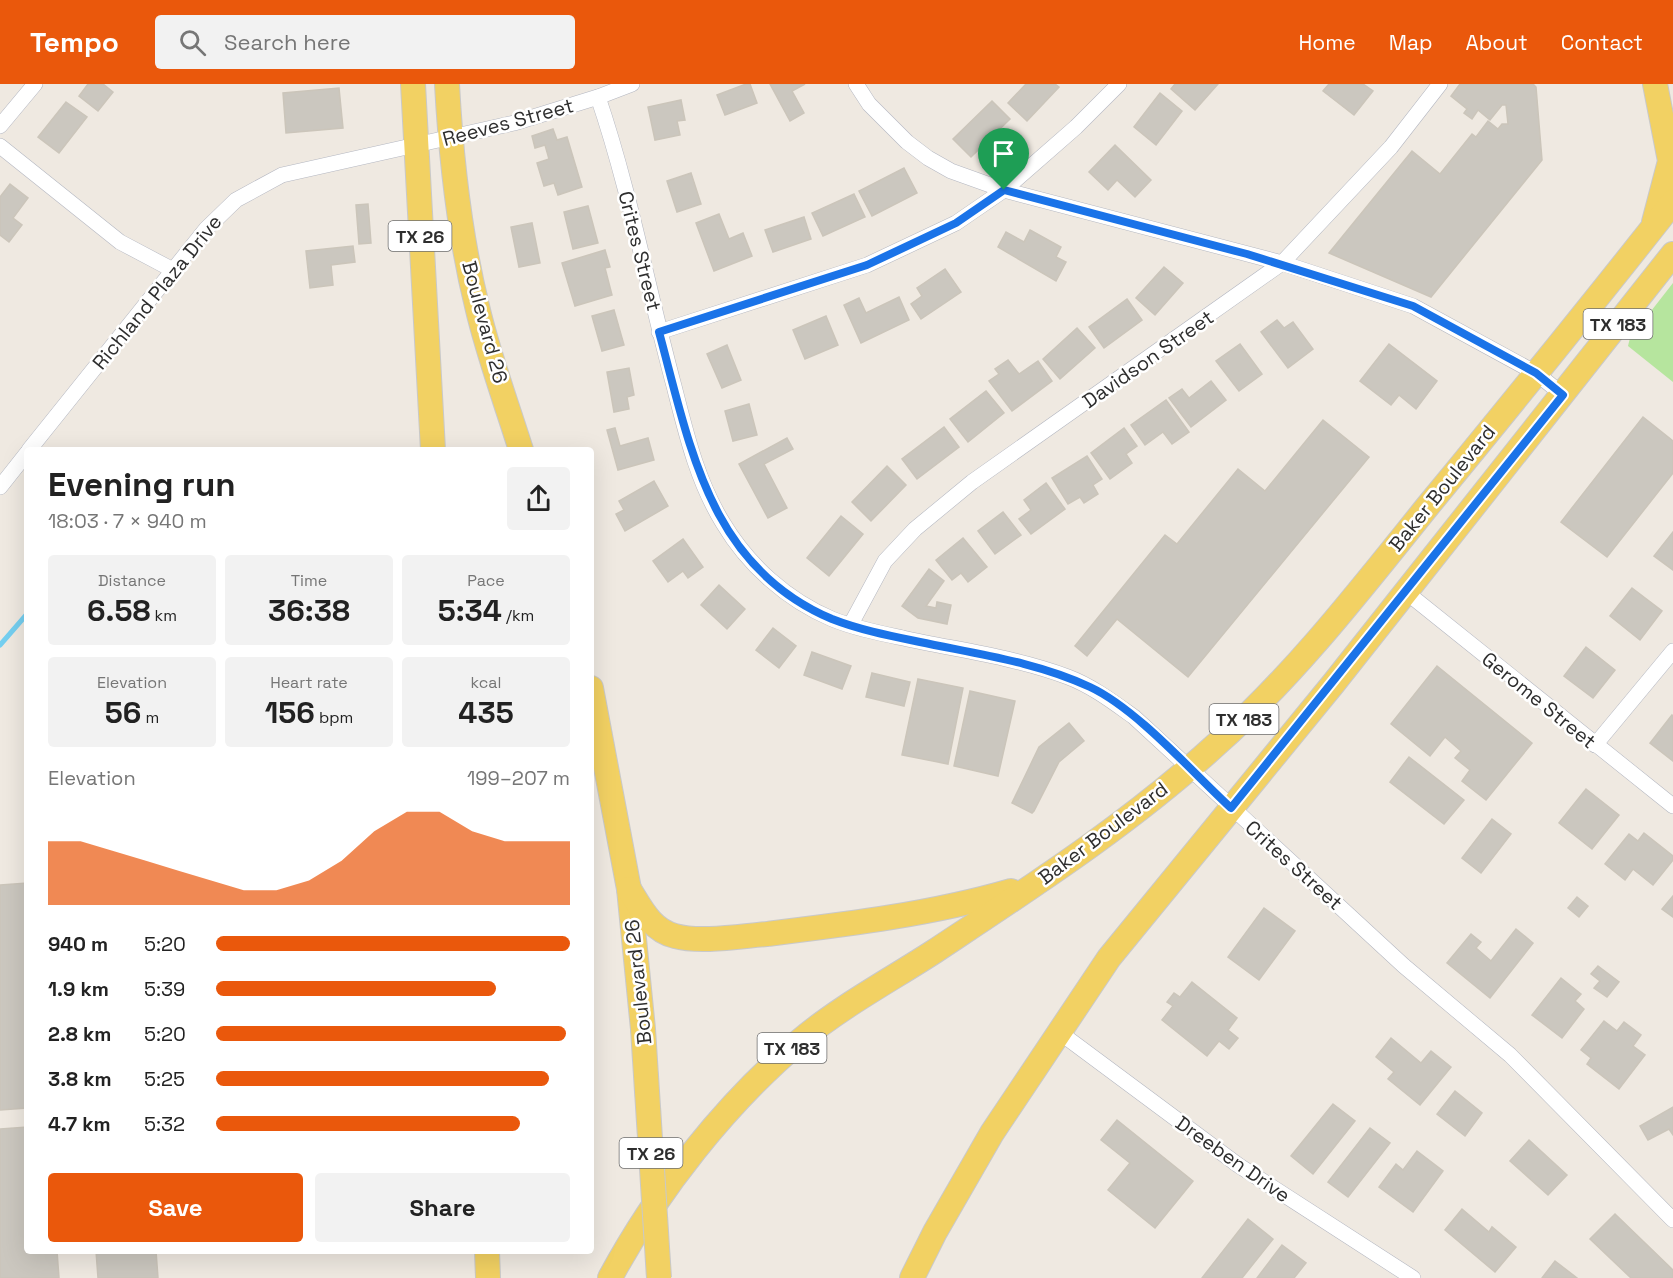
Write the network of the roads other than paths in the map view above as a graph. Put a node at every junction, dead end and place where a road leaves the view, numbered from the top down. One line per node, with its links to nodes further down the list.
1 (35, 84): 10 (street)
2 (413, 84): 13 (main road, TX 26)
3 (447, 84): 11 (main road, Boulevard 26 / TX 26)
4 (632, 84): 9 (street, Reeves Street)
5 (856, 84): 14 (street)
6 (1119, 84): 14 (street)
7 (1440, 84): 18 (street, Davidson Street)
8 (1655, 84): 16 (main road)
9 (598, 97): 11 (street, Reeves Street); 20 (street, Crites Street)
10 (0, 126)
11 (450, 139): 13 (street, Reeves Street); 25 (main road, Boulevard 26 / TX 26)
12 (0, 146): 19 (street)
13 (416, 146): 19 (street, Richland Plaza Drive); 24 (main road, TX 26)
14 (1004, 190): 18 (street); 20 (street)
15 (1673, 202): 16 (main road, Baker Boulevard / TX 183)
16 (1653, 228): 21 (main road, Baker Boulevard / TX 183)
17 (1673, 254): 22 (main road, Baker Boulevard / TX 183)
18 (1282, 263): 21 (street); 29 (street, Davidson Street)
19 (173, 270): 23 (street, Richland Plaza Drive)
20 (659, 332): 29 (street, Crites Street)
21 (1536, 373): 22 (street); 33 (main road, Baker Boulevard / TX 183)
22 (1563, 395): 28 (main road, Baker Boulevard / TX 183)
23 (31, 447)
24 (433, 447)
25 (520, 447)
26 (24, 456): 27 (street, Richland Plaza Drive)
27 (0, 487)
28 (1406, 592): 32 (street, Gerome Street); 35 (main road, Baker Boulevard / TX 183)
29 (851, 624): 33 (street, Crites Street)
30 (1673, 651): 32 (street)
31 (594, 704): 37 (main road, Boulevard 26 / TX 26)
32 (1595, 745): 34 (street, Gerome Street)
33 (1188, 768): 35 (street, Crites Street); 36 (main road, Baker Boulevard / TX 183)
34 (1673, 806)
35 (1231, 808): 38 (main road, Baker Boulevard / TX 183); 39 (street, Crites Street)
36 (1037, 884): 37 (main road); 42 (main road, Baker Boulevard / TX 183)
37 (629, 889): 43 (main road, Boulevard 26 / TX 26, bridge)
38 (1059, 1032): 44 (main road, Baker Boulevard / TX 183); 45 (street, Dreeben Drive)
39 (1673, 1220)
40 (487, 1254): 41 (main road)
41 (488, 1278)
42 (610, 1278)
43 (659, 1278)
44 (912, 1278)
45 (1413, 1278)

